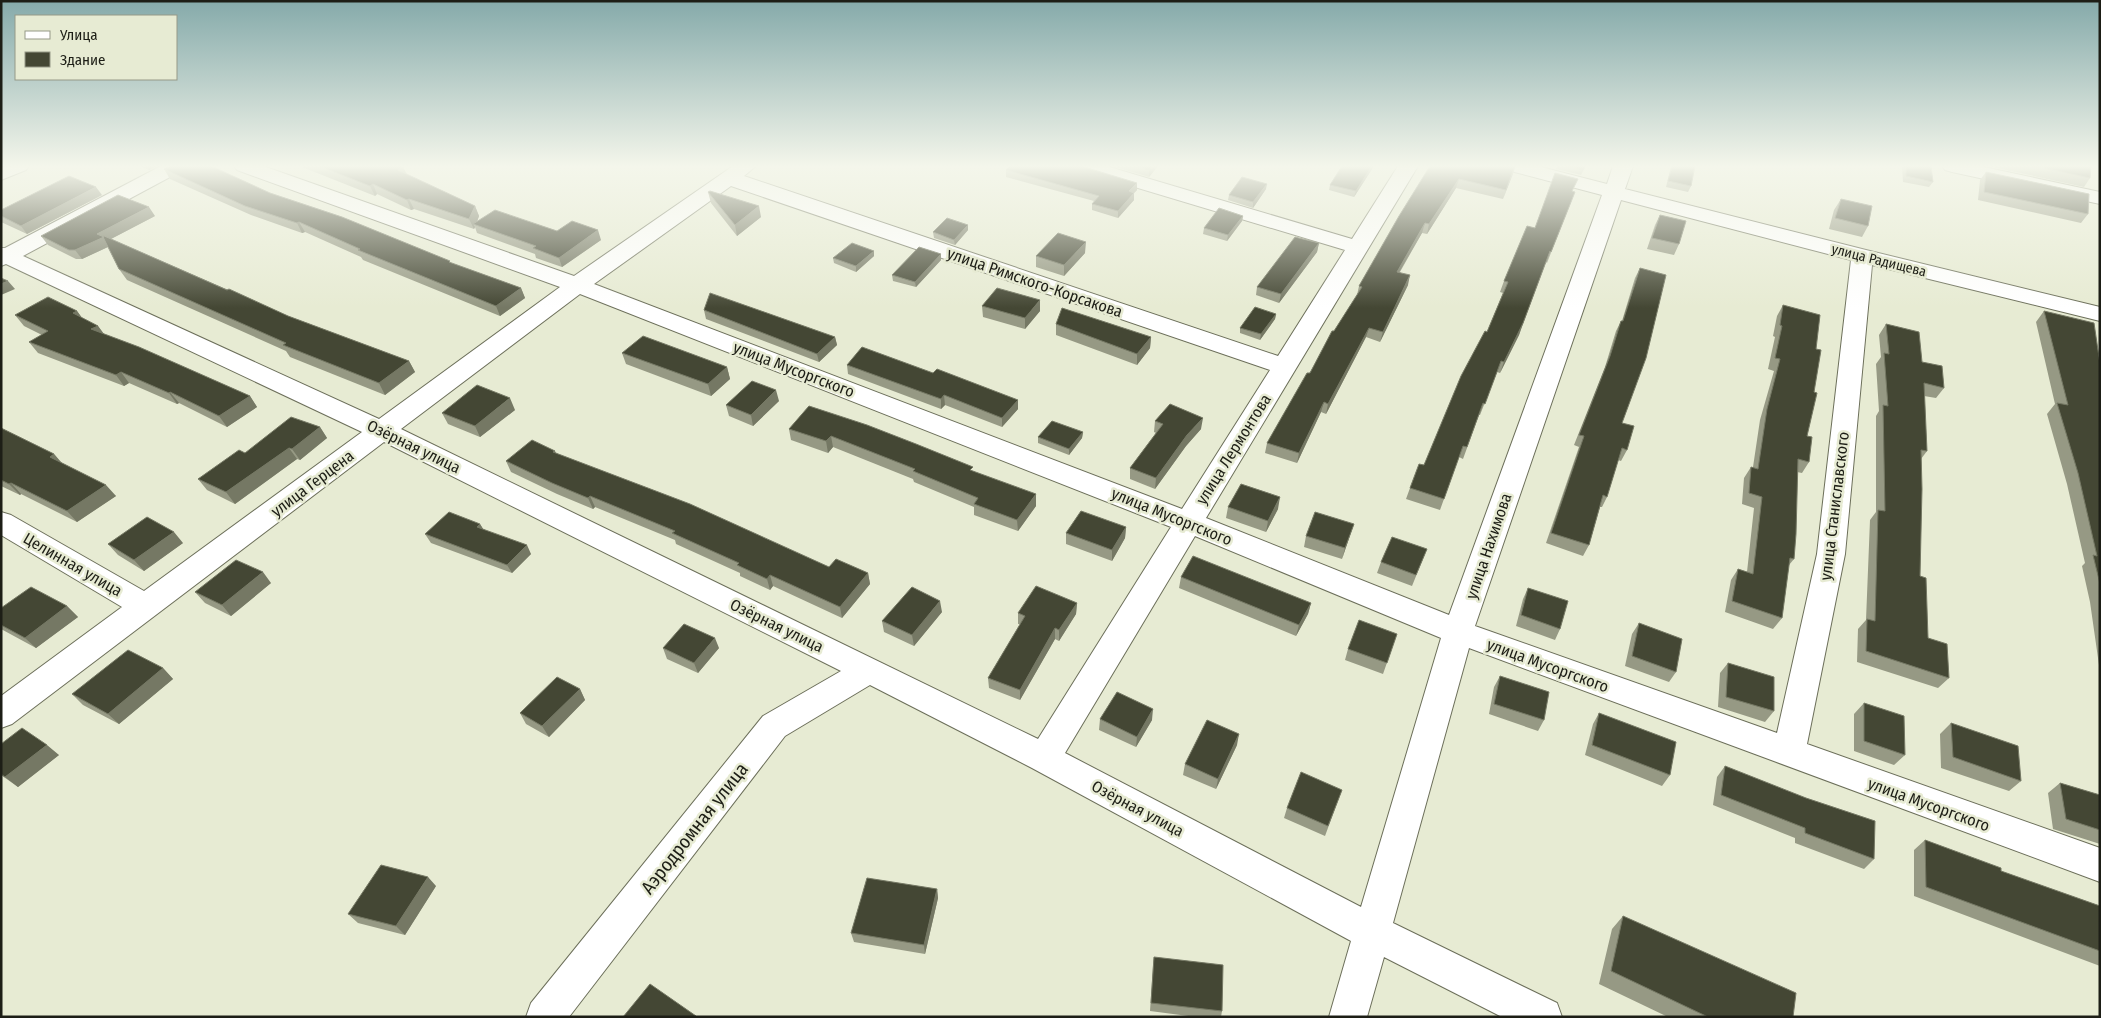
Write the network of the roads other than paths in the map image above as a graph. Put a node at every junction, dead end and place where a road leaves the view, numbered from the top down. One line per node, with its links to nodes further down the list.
1 (86, 214): 11 (street)
2 (377, 214): 12 (street, улица Мусоргского)
3 (679, 214): 12 (street, улица Герцена)
4 (854, 214): 14 (street, улица Римского-Корсакова)
5 (1245, 214): 9 (street)
6 (1379, 214): 9 (street, улица Лермонтова)
7 (1605, 214): 19 (street, улица Нахимова)
8 (1729, 214): 10 (street, улица Радищева)
9 (1358, 247): 14 (street, улица Лермонтова)
10 (1862, 256): 13 (street, улица Радищева); 22 (street, улица Станиславского)
11 (3, 257): 15 (street, Озёрная улица)
12 (577, 285): 15 (street, улица Герцена); 17 (street, улица Мусоргского)
13 (2100, 314)
14 (1285, 367): 17 (street, улица Лермонтова)
15 (383, 431): 18 (street, улица Герцена); 20 (street, Озёрная улица)
16 (1, 522): 18 (street, Целинная улица)
17 (1188, 522): 19 (street, улица Мусоргского); 23 (street, улица Лермонтова)
18 (146, 607): 21 (street, улица Герцена)
19 (1458, 632): 22 (street, улица Мусоргского); 25 (street, улица Нахимова)
20 (869, 670): 23 (street, Озёрная улица); 26 (street, Аэродромная улица)
21 (1, 714)
22 (1789, 753): 24 (street, улица Мусоргского)
23 (1044, 758): 25 (street, Озёрная улица)
24 (2100, 865)
25 (1372, 932): 27 (street, улица Нахимова); 28 (street, Озёрная улица)
26 (545, 1017)
27 (1348, 1017)
28 (1542, 1017)

